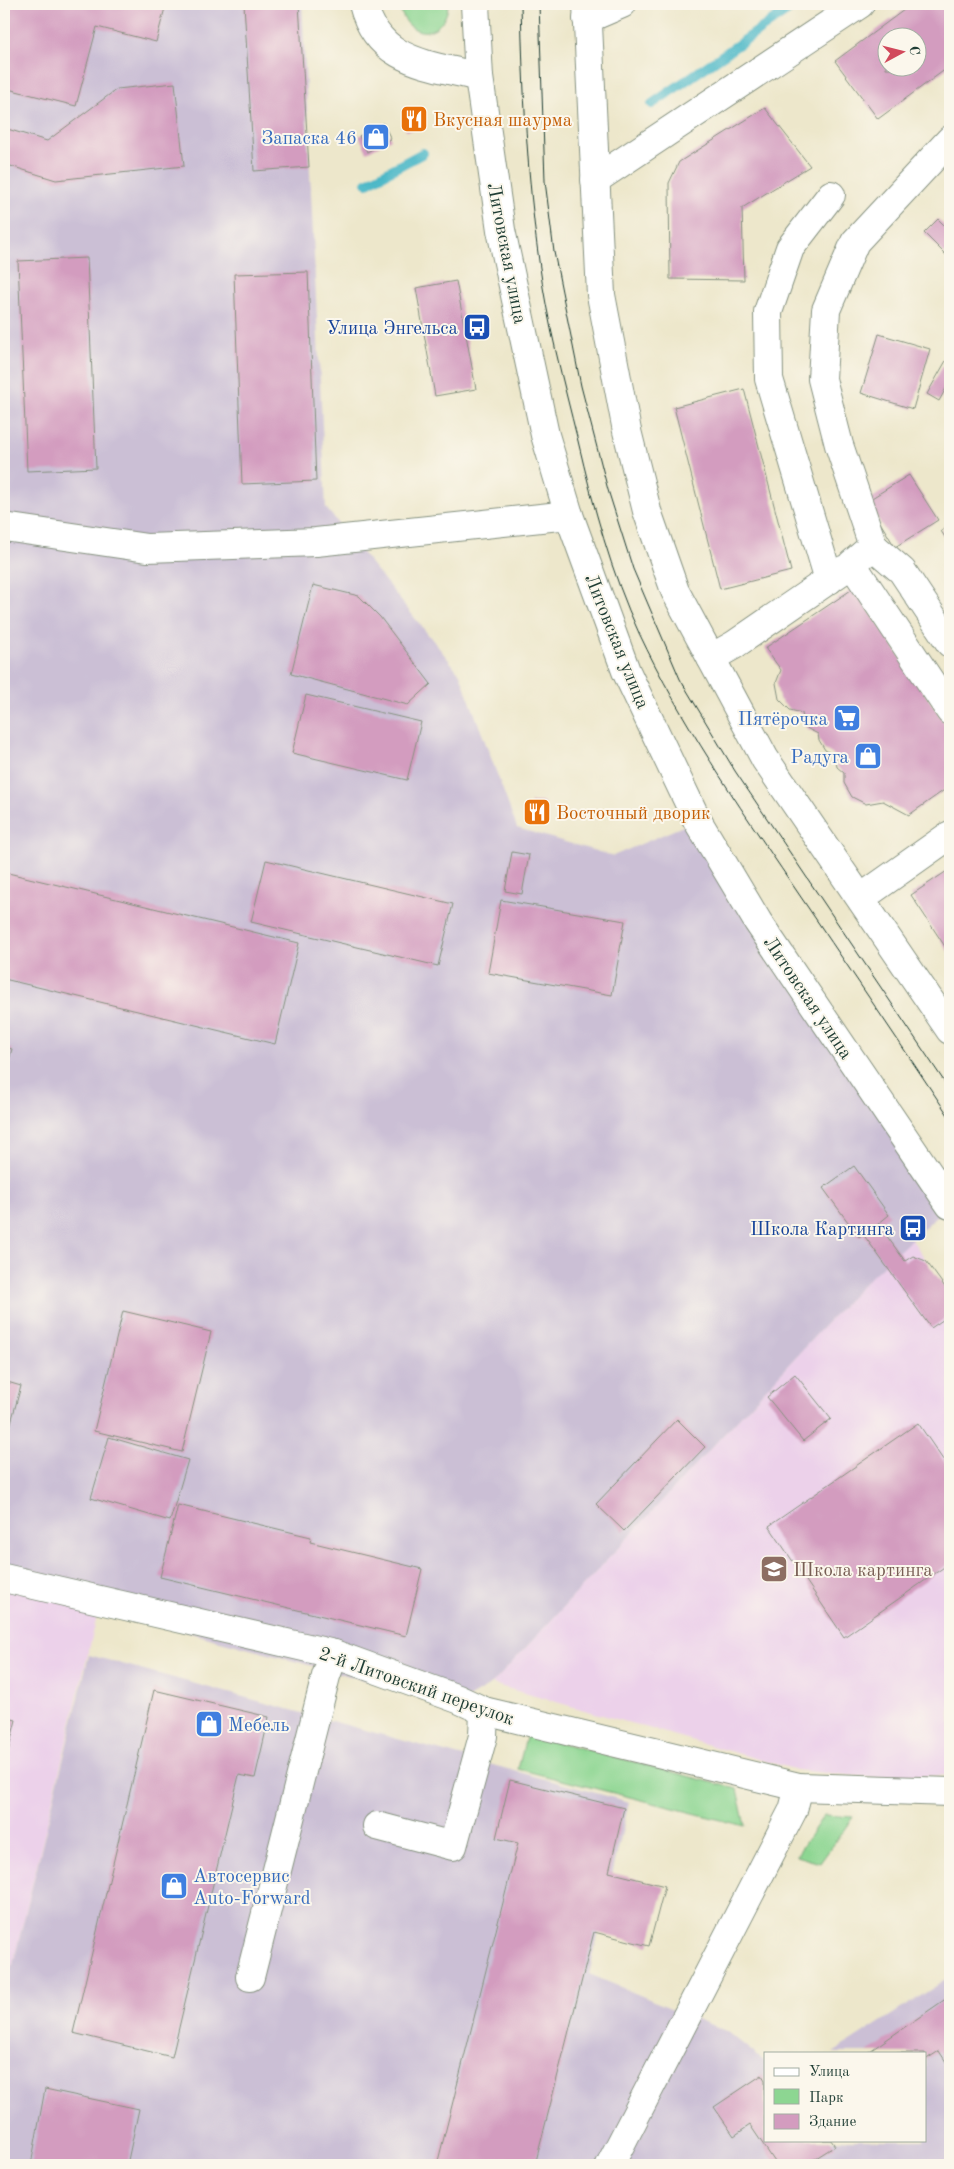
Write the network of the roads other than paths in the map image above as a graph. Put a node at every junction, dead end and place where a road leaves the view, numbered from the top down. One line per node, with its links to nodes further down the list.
1 (363, 4): 6 (main road)
2 (475, 4): 6 (main road, Литовская улица)
3 (622, 4): 5 (main road)
4 (860, 4): 8 (main road)
5 (587, 12): 8 (main road)
6 (479, 76): 10 (main road, Литовская улица)
7 (950, 140): 12 (main road)
8 (595, 180): 16 (main road)
9 (831, 195): 14 (main road)
10 (569, 515): 11 (main road); 21 (main road, Литовская улица)
11 (4, 527)
12 (873, 546): 13 (main road); 15 (main road)
13 (852, 564): 14 (main road); 17 (main road)
14 (829, 580): 16 (main road)
15 (950, 643)
16 (710, 658): 19 (main road)
17 (950, 711)
18 (950, 834): 19 (main road)
19 (861, 898): 20 (main road)
20 (950, 1030)
21 (950, 1205)
22 (4, 1578): 23 (main road, 2-й Литовский переулок)
23 (334, 1654): 24 (main road, 2-й Литовский переулок); 28 (main road)
24 (484, 1711): 25 (main road, 2-й Литовский переулок); 27 (main road)
25 (799, 1787): 26 (main road, 2-й Литовский переулок); 29 (main road)
26 (950, 1792)
27 (377, 1826)
28 (250, 1977)
29 (610, 2165)

